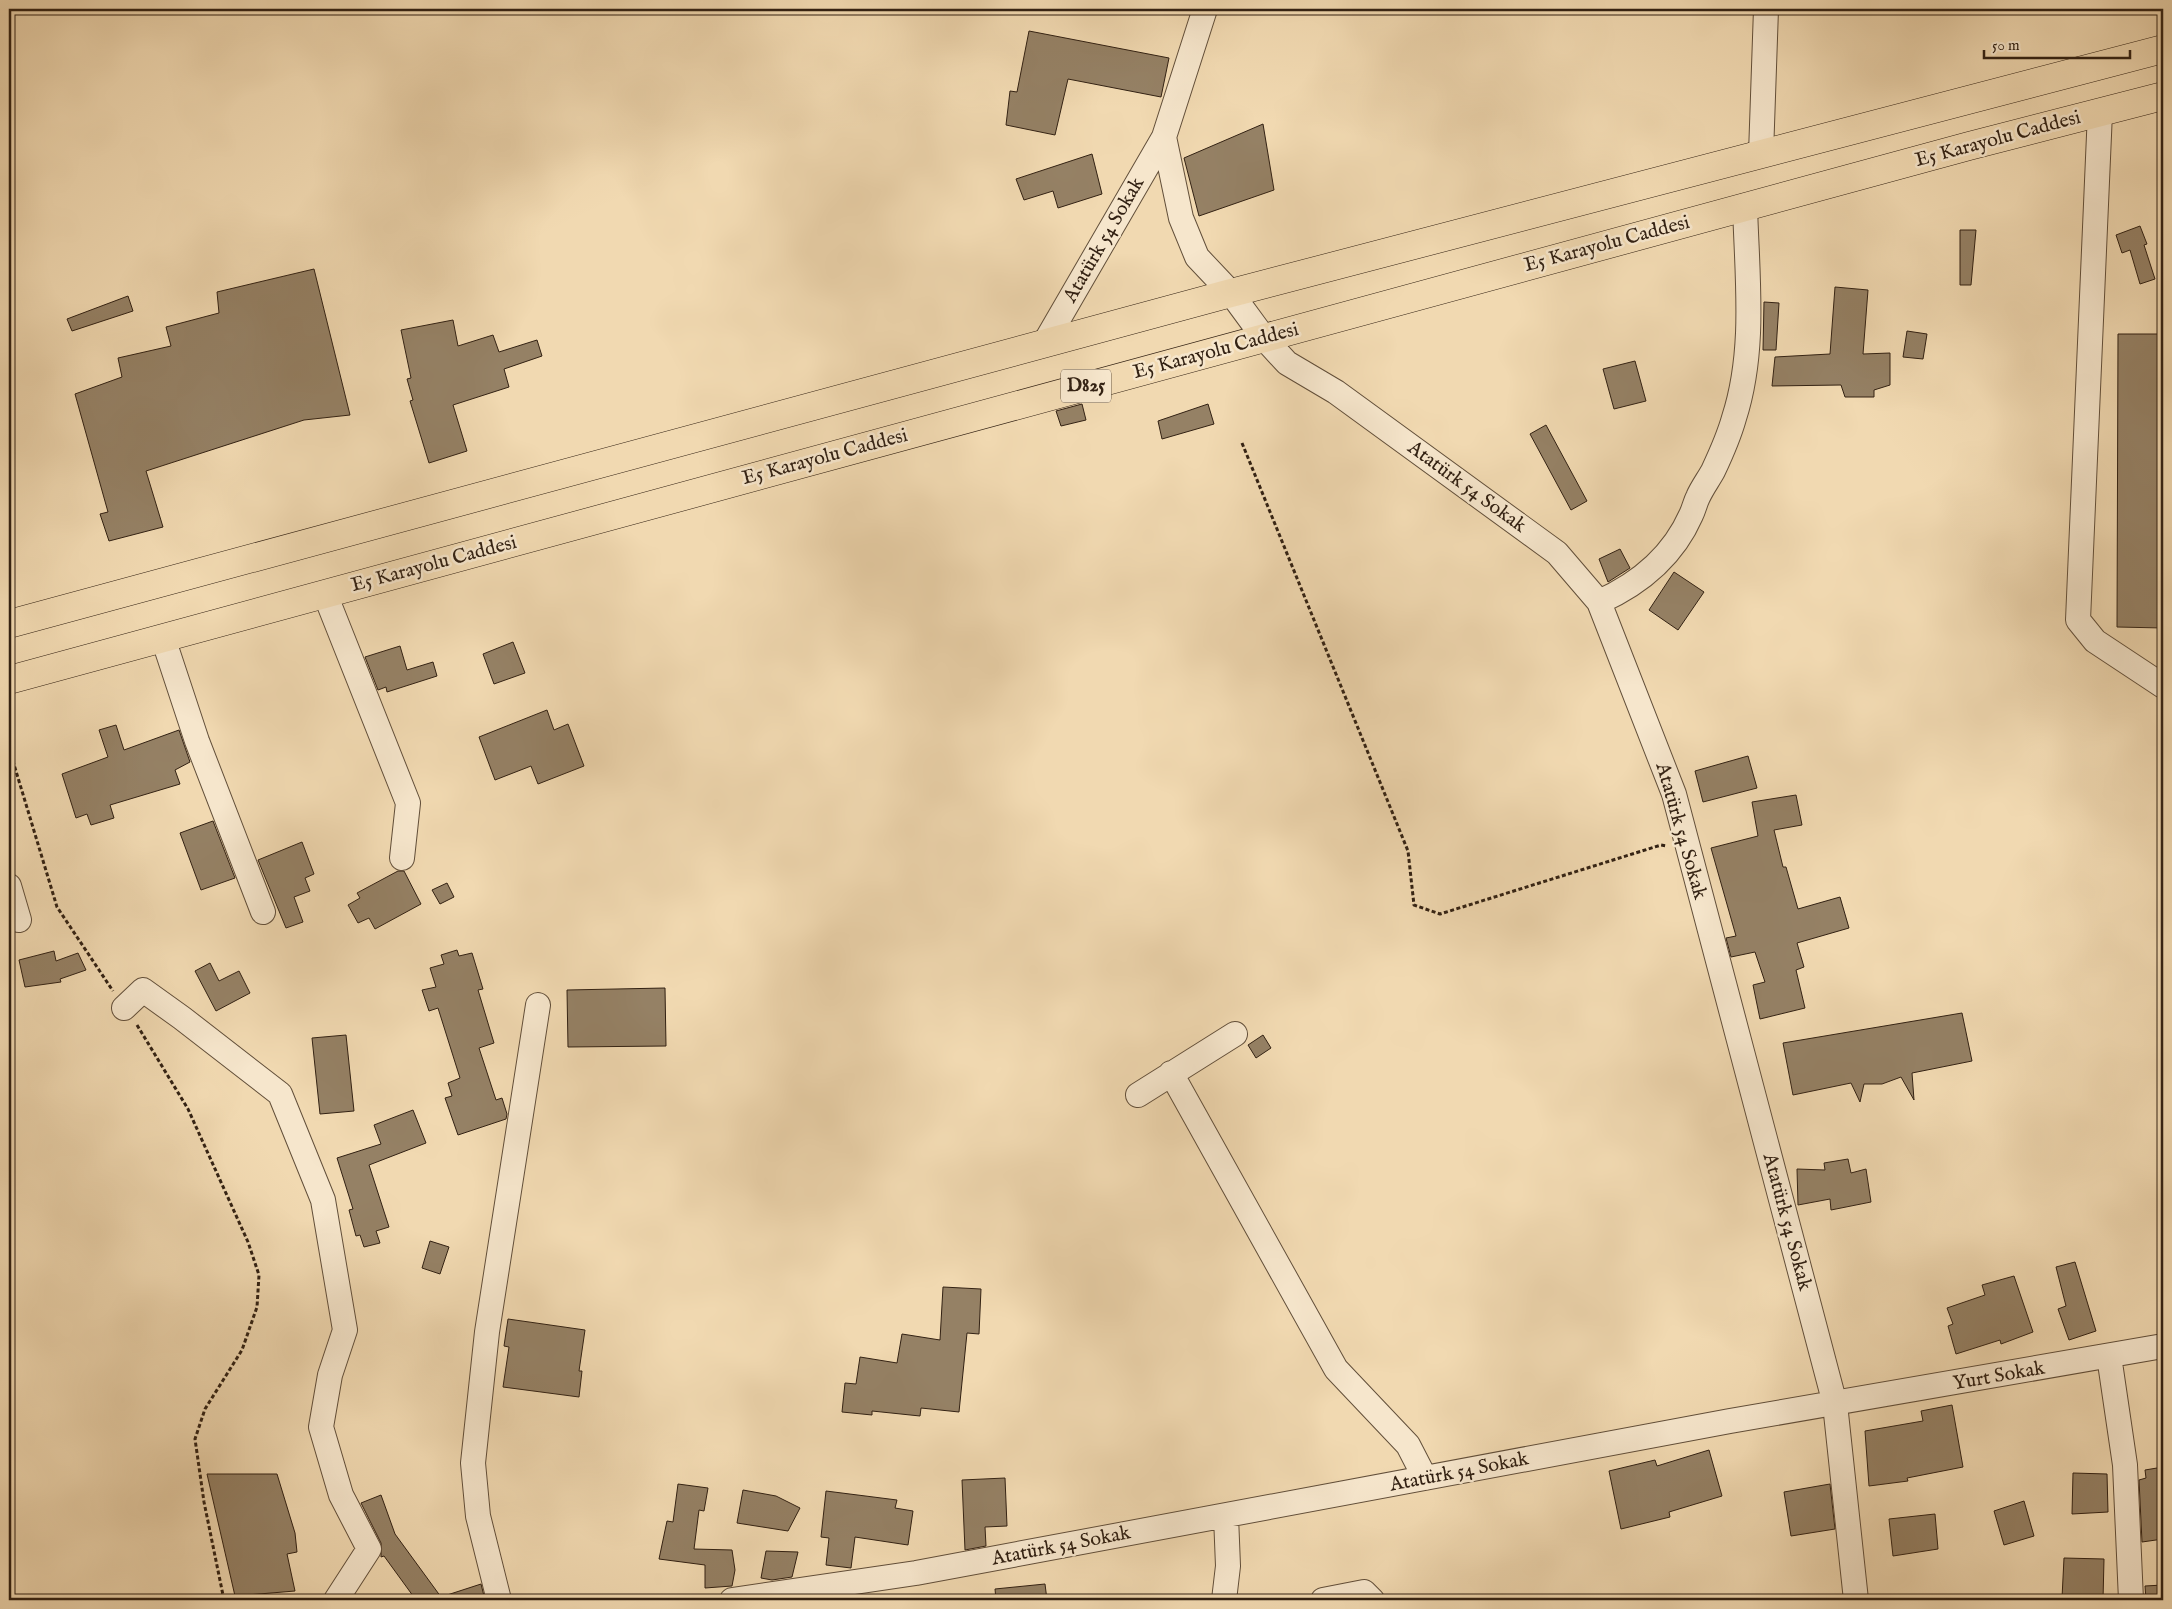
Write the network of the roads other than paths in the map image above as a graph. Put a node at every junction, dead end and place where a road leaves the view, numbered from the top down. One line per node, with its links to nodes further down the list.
1 (1205, 9): 6 (street, Atatürk 54 Sokak)
2 (1766, 9): 7 (street)
3 (2163, 50): 7 (highway, D825)
4 (2163, 96): 5 (highway, E5 Karayolu Caddesi / D825)
5 (2100, 112): 8 (highway, E5 Karayolu Caddesi / D825); 17 (street)
6 (1164, 137): 9 (street, Atatürk 54 Sokak); 11 (street, Atatürk 54 Sokak)
7 (1761, 154): 9 (highway, D825)
8 (1746, 206): 10 (highway, E5 Karayolu Caddesi / D825); 13 (street)
9 (1231, 293): 10 (street, Atatürk 54 Sokak); 11 (highway, D825)
10 (1264, 338): 12 (highway, E5 Karayolu Caddesi / D825); 13 (street, Atatürk 54 Sokak)
11 (1044, 344): 14 (highway, D825)
12 (325, 594): 15 (highway, E5 Karayolu Caddesi / D825); 18 (street)
13 (1599, 602): 29 (street, Atatürk 54 Sokak)
14 (9, 624)
15 (163, 638): 16 (highway, E5 Karayolu Caddesi / D825); 20 (street)
16 (9, 680)
17 (2163, 686)
18 (402, 858)
19 (9, 886): 21 (street)
20 (263, 912)
21 (19, 920)
22 (538, 1005): 33 (street)
23 (124, 1008): 32 (street)
24 (1234, 1034): 25 (street)
25 (1171, 1073): 26 (street); 30 (street)
26 (1138, 1095)
27 (2163, 1346): 28 (street, Yurt Sokak)
28 (2109, 1356): 29 (street, Yurt Sokak); 39 (street)
29 (1835, 1404): 30 (street, Atatürk 54 Sokak); 38 (street)
30 (1425, 1478): 31 (street, Atatürk 54 Sokak)
31 (1226, 1516): 34 (street, Atatürk 54 Sokak); 35 (street)
32 (336, 1600)
33 (499, 1600)
34 (732, 1600)
35 (1224, 1600)
36 (1323, 1600): 37 (street)
37 (1372, 1600)
38 (1856, 1600)
39 (2130, 1600)

